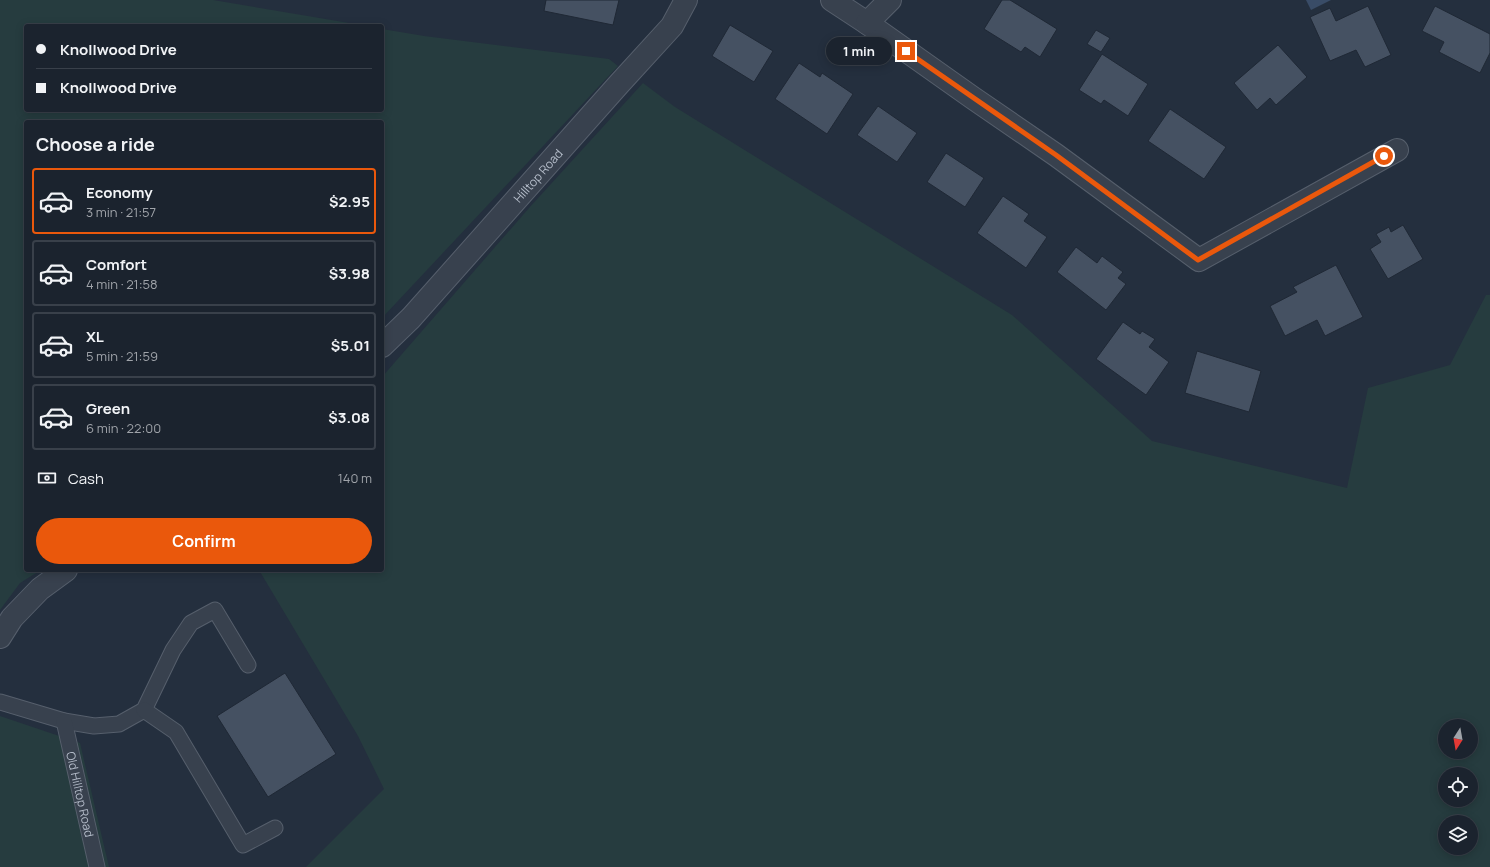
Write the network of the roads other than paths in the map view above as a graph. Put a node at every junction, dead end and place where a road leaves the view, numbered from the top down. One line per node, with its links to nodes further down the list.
1 (686, 0): 6 (street, Hilltop Road)
2 (832, 0): 4 (street)
3 (890, 0): 4 (street)
4 (867, 23): 5 (street)
5 (1397, 150)
6 (384, 344)
7 (63, 572): 8 (street)
8 (0, 637)
9 (248, 665): 11 (lane)
10 (0, 702): 12 (lane)
11 (144, 710): 12 (lane); 13 (lane)
12 (64, 721): 14 (lane, Old Hilltop Road)
13 (275, 828)
14 (97, 867)

